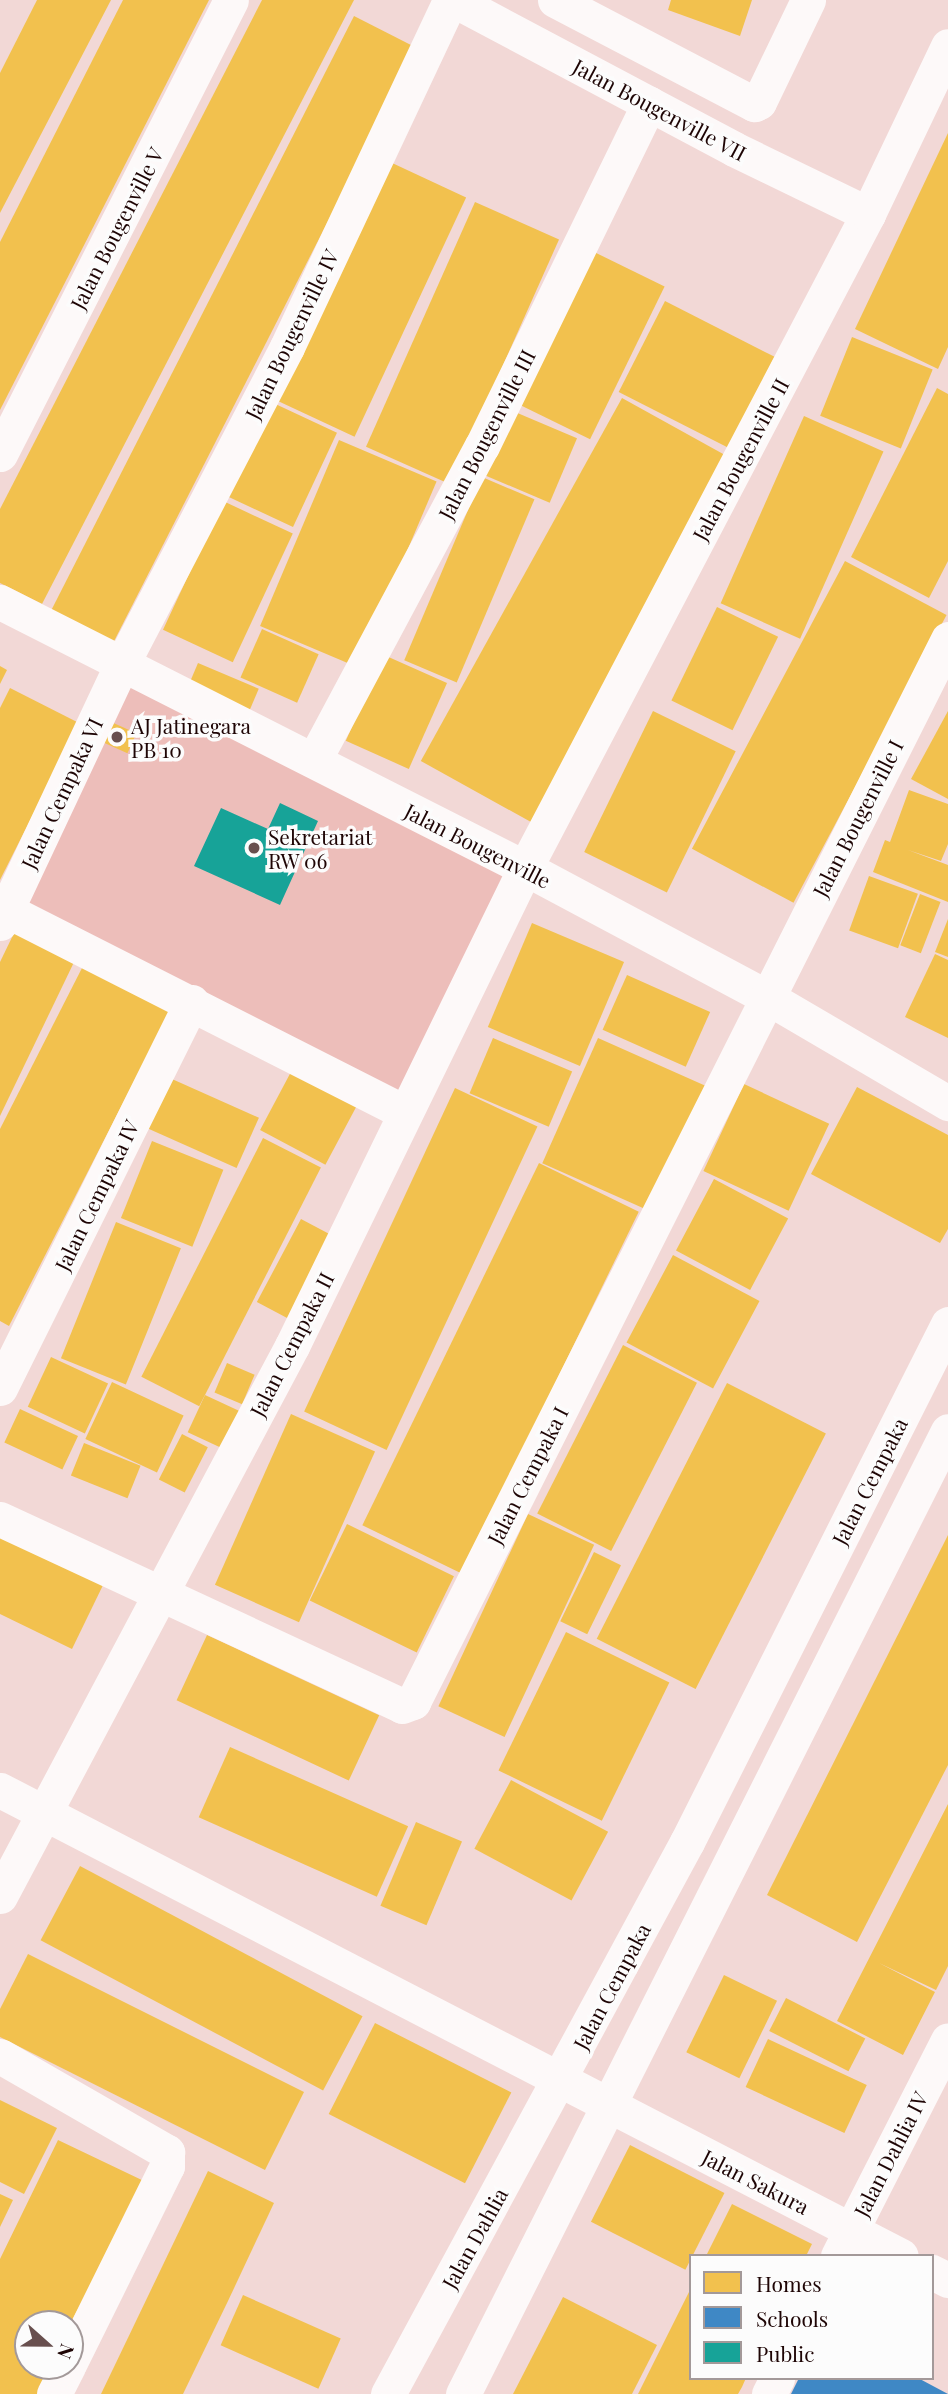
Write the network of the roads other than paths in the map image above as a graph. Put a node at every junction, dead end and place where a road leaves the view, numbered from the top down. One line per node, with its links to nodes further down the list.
1 (231, 0): 8 (street, Jalan Bougenville V)
2 (452, 0): 6 (street, Jalan Bougenville VII); 11 (street, Jalan Bougenville IV)
3 (555, 0): 4 (street)
4 (808, 0)
5 (948, 46): 7 (street, Jalan Bougenville II)
6 (649, 103): 7 (street, Jalan Bougenville VII); 12 (street, Jalan Bougenville III)
7 (868, 214): 13 (street, Jalan Bougenville II)
8 (0, 454)
9 (0, 602): 11 (street, Jalan Bougenville)
10 (948, 639): 15 (street, Jalan Bougenville I)
11 (122, 664): 12 (street, Jalan Bougenville); 14 (street, Jalan Cempaka VI)
12 (314, 760): 13 (street, Jalan Bougenville)
13 (525, 868): 15 (street, Jalan Bougenville); 18 (street, Jalan Cempaka II)
14 (3, 916): 16 (street)
15 (767, 997): 17 (street, Jalan Bougenville); 23 (street, Jalan Cempaka I)
16 (192, 1002): 18 (street); 20 (street, Jalan Cempaka IV)
17 (948, 1103)
18 (404, 1112): 23 (street, Jalan Cempaka II)
19 (948, 1324): 29 (street, Jalan Cempaka)
20 (0, 1388)
21 (948, 1431): 30 (street)
22 (0, 1519): 23 (street, Jalan Cempaka I)
23 (159, 1594): 25 (street, Jalan Cempaka II)
24 (0, 1790): 25 (street)
25 (43, 1812): 26 (street, Jalan Cempaka II); 29 (street)
26 (0, 1896)
27 (948, 2040): 31 (street, Jalan Dahlia IV)
28 (0, 2056): 33 (street)
29 (560, 2083): 30 (street, Jalan Sakura); 34 (street, Jalan Dahlia)
30 (610, 2105): 31 (street, Jalan Sakura); 35 (street)
31 (844, 2243): 32 (street, Jalan Sakura)
32 (892, 2254)
33 (84, 2334)
34 (388, 2394)
35 (463, 2394)

